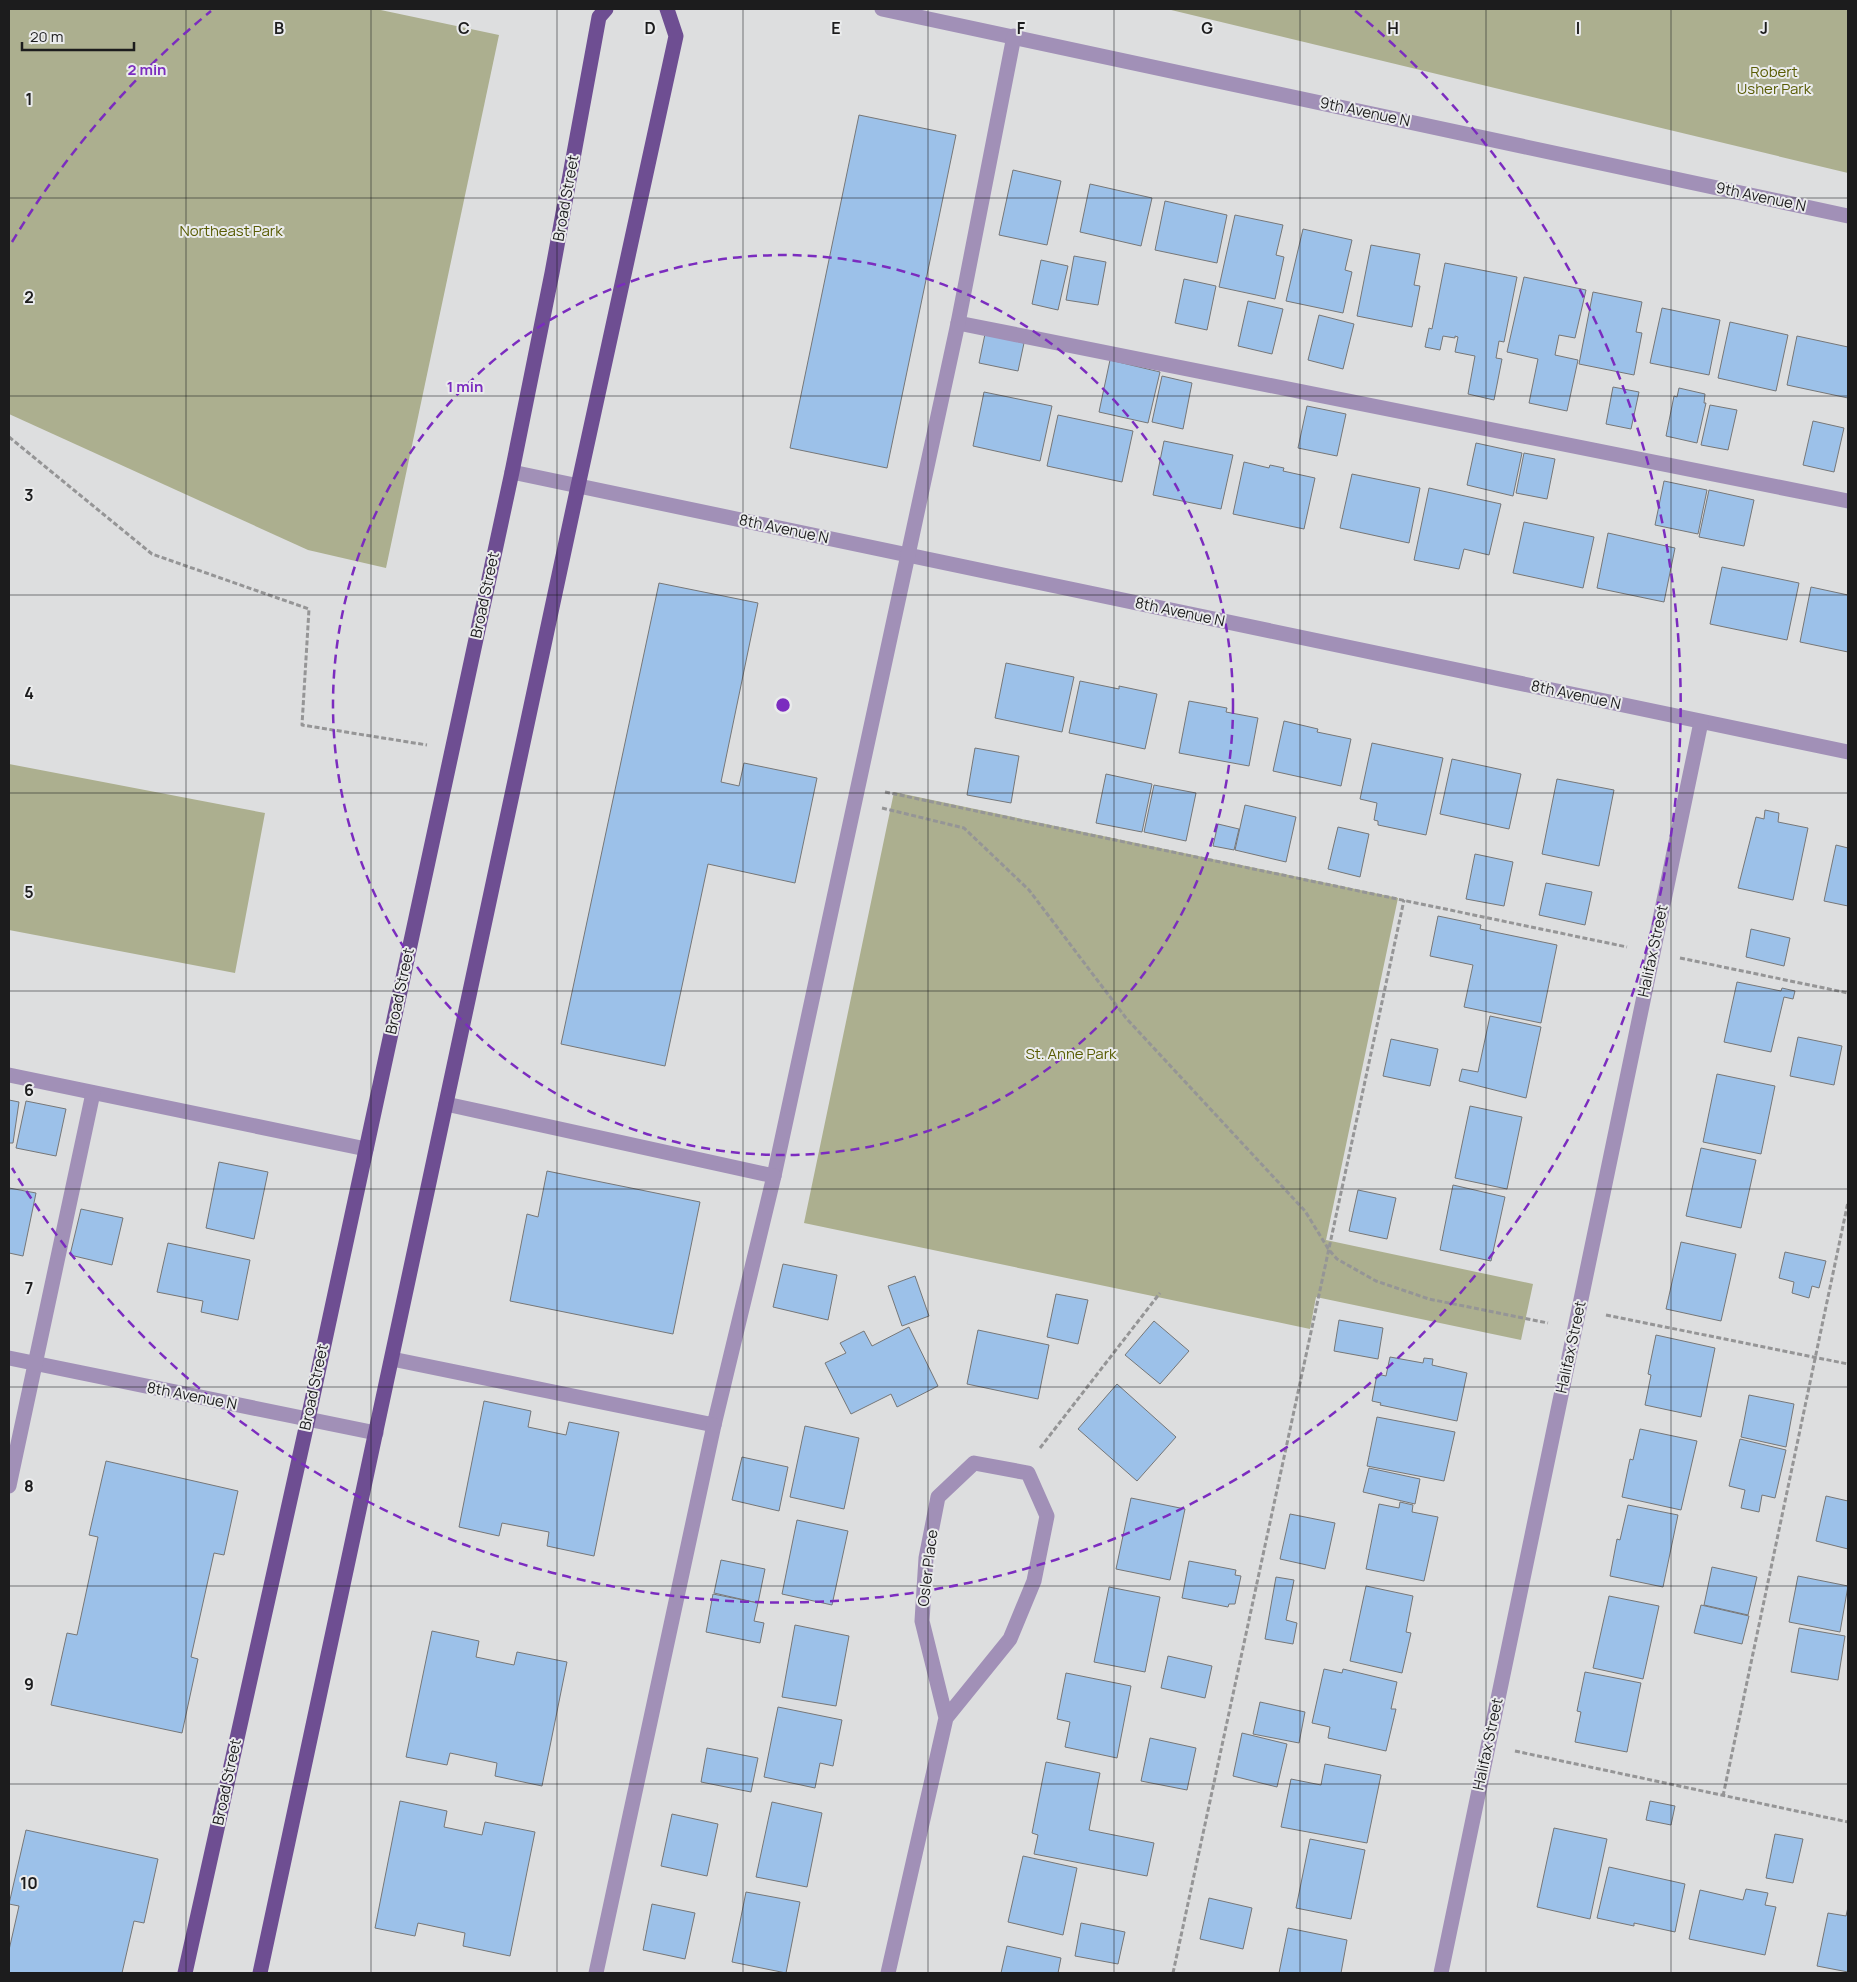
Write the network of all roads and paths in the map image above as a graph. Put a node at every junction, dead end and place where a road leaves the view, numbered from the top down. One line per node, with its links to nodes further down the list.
1 (606, 9): 8 (main road, Broad Street)
2 (667, 9): 9 (main road)
3 (882, 9): 4 (street, 9th Avenue N)
4 (1014, 36): 5 (street, 9th Avenue N); 6 (street)
5 (1848, 216)
6 (958, 323): 10 (street); 11 (street)
7 (9, 438): 13 (path)
8 (512, 472): 9 (street, 8th Avenue N); 13 (main road, Broad Street)
9 (578, 486): 11 (street, 8th Avenue N); 22 (main road)
10 (1848, 501)
11 (907, 554): 12 (street, 8th Avenue N); 15 (street)
12 (1701, 722): 14 (street, 8th Avenue N); 18 (street, Halifax Street)
13 (452, 748): 23 (main road, Broad Street)
14 (1848, 752)
15 (858, 786): 16 (street); 17 (path)
16 (854, 802): 24 (street); 26 (path)
17 (1404, 900): 18 (path); 26 (path)
18 (1653, 952): 19 (path); 28 (street, Halifax Street)
19 (1848, 994)
20 (9, 1075): 21 (street)
21 (93, 1093): 23 (street); 33 (street)
22 (446, 1104): 24 (street); 32 (main road)
23 (366, 1149): 35 (main road, Broad Street)
24 (774, 1176): 36 (street)
25 (1848, 1202): 30 (path)
26 (1329, 1250): 29 (path); 48 (path)
27 (1160, 1293): 38 (path)
28 (1578, 1309): 29 (street, Halifax Street); 30 (path)
29 (1574, 1328): 41 (street, Halifax Street)
30 (1816, 1356): 34 (path); 42 (path)
31 (9, 1358): 33 (street, 8th Avenue N)
32 (392, 1359): 36 (street); 37 (main road)
33 (35, 1364): 35 (street, 8th Avenue N); 39 (street)
34 (1848, 1364)
35 (308, 1419): 37 (street, 8th Avenue N); 44 (main road, Broad Street)
36 (714, 1425): 46 (street)
37 (376, 1433): 45 (main road)
38 (1021, 1472): 40 (street, Osler Place); 40 (street, Osler Place)
39 (9, 1486)
40 (946, 1718): 47 (street, Osler Place)
41 (1488, 1746): 42 (path); 49 (street, Halifax Street)
42 (1723, 1796): 43 (path)
43 (1848, 1822)
44 (185, 1973)
45 (260, 1973)
46 (596, 1973)
47 (888, 1973)
48 (1173, 1973)
49 (1441, 1973)

